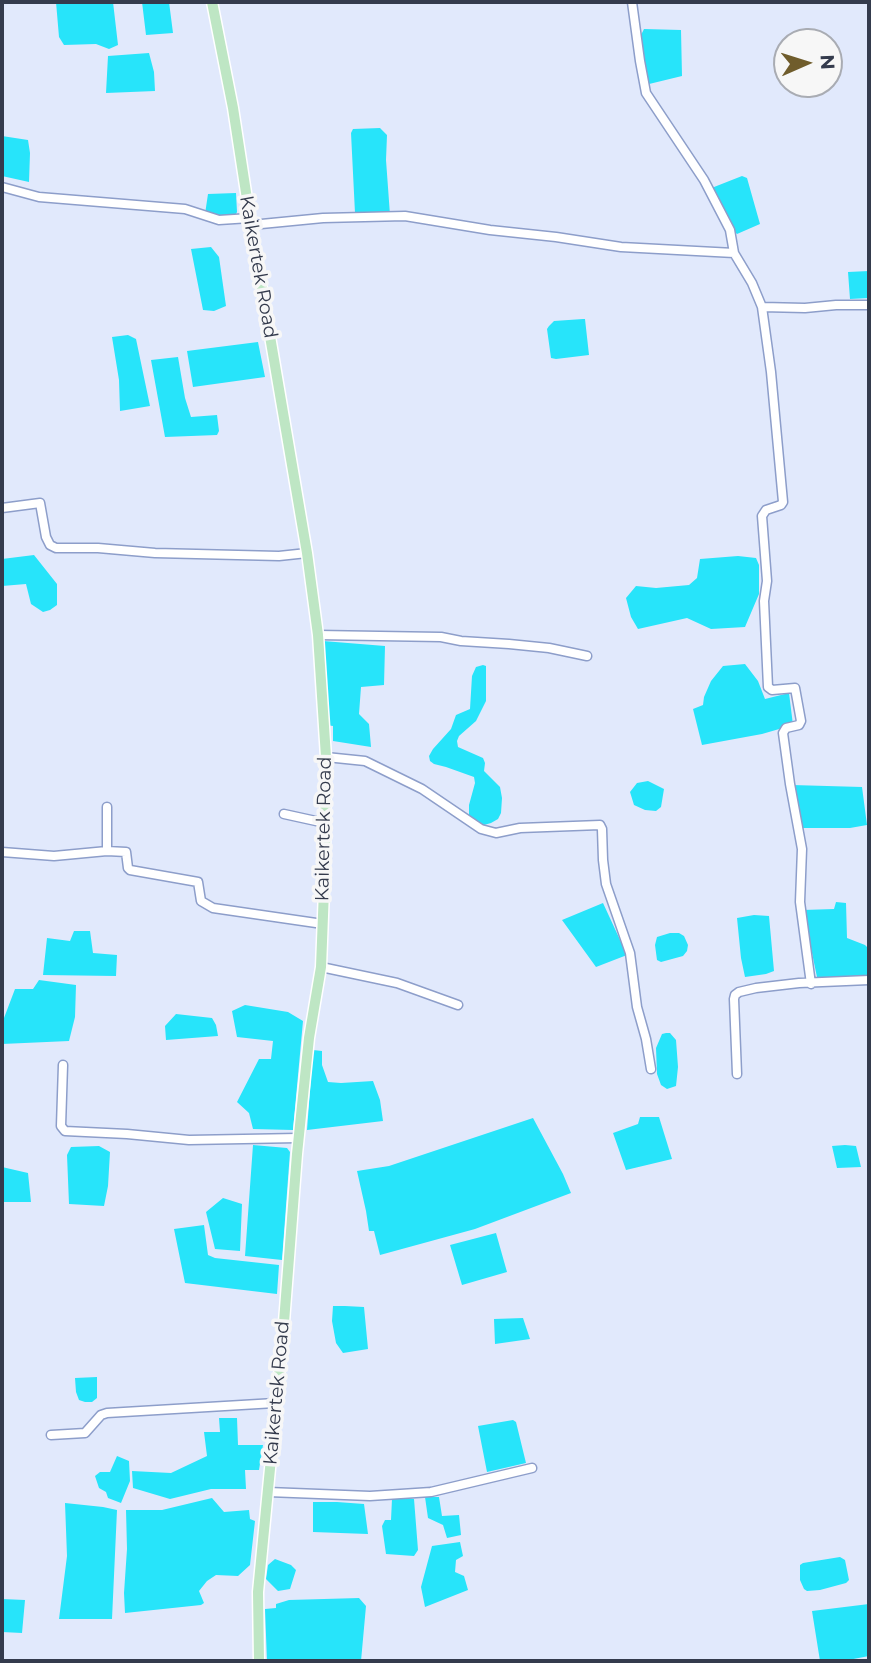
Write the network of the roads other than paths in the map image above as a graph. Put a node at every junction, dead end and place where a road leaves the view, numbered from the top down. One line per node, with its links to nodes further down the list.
1 (212, 2): 4 (main road, Kaikertek Road)
2 (632, 2): 5 (street)
3 (2, 187): 4 (street)
4 (250, 222): 5 (street); 9 (main road, Kaikertek Road)
5 (734, 253): 7 (street)
6 (869, 305): 7 (street)
7 (762, 307): 21 (street)
8 (2, 508): 9 (street)
9 (307, 553): 10 (main road, Kaikertek Road)
10 (318, 635): 11 (street); 12 (main road, Kaikertek Road)
11 (587, 656)
12 (326, 757): 15 (main road, Kaikertek Road); 24 (street)
13 (107, 807): 16 (street)
14 (285, 814): 15 (street)
15 (325, 823): 18 (main road, Kaikertek Road)
16 (107, 851): 17 (street); 18 (street)
17 (2, 852)
18 (323, 924): 19 (main road, Kaikertek Road)
19 (321, 967): 22 (street); 26 (main road, Kaikertek Road)
20 (869, 980): 21 (street)
21 (811, 984): 25 (street)
22 (458, 1005)
23 (63, 1065): 26 (street)
24 (651, 1069)
25 (737, 1074)
26 (298, 1138): 27 (main road, Kaikertek Road)
27 (275, 1403): 28 (street); 30 (main road, Kaikertek Road)
28 (51, 1436)
29 (533, 1468): 30 (street)
30 (268, 1492): 31 (main road, Kaikertek Road)
31 (259, 1661)

